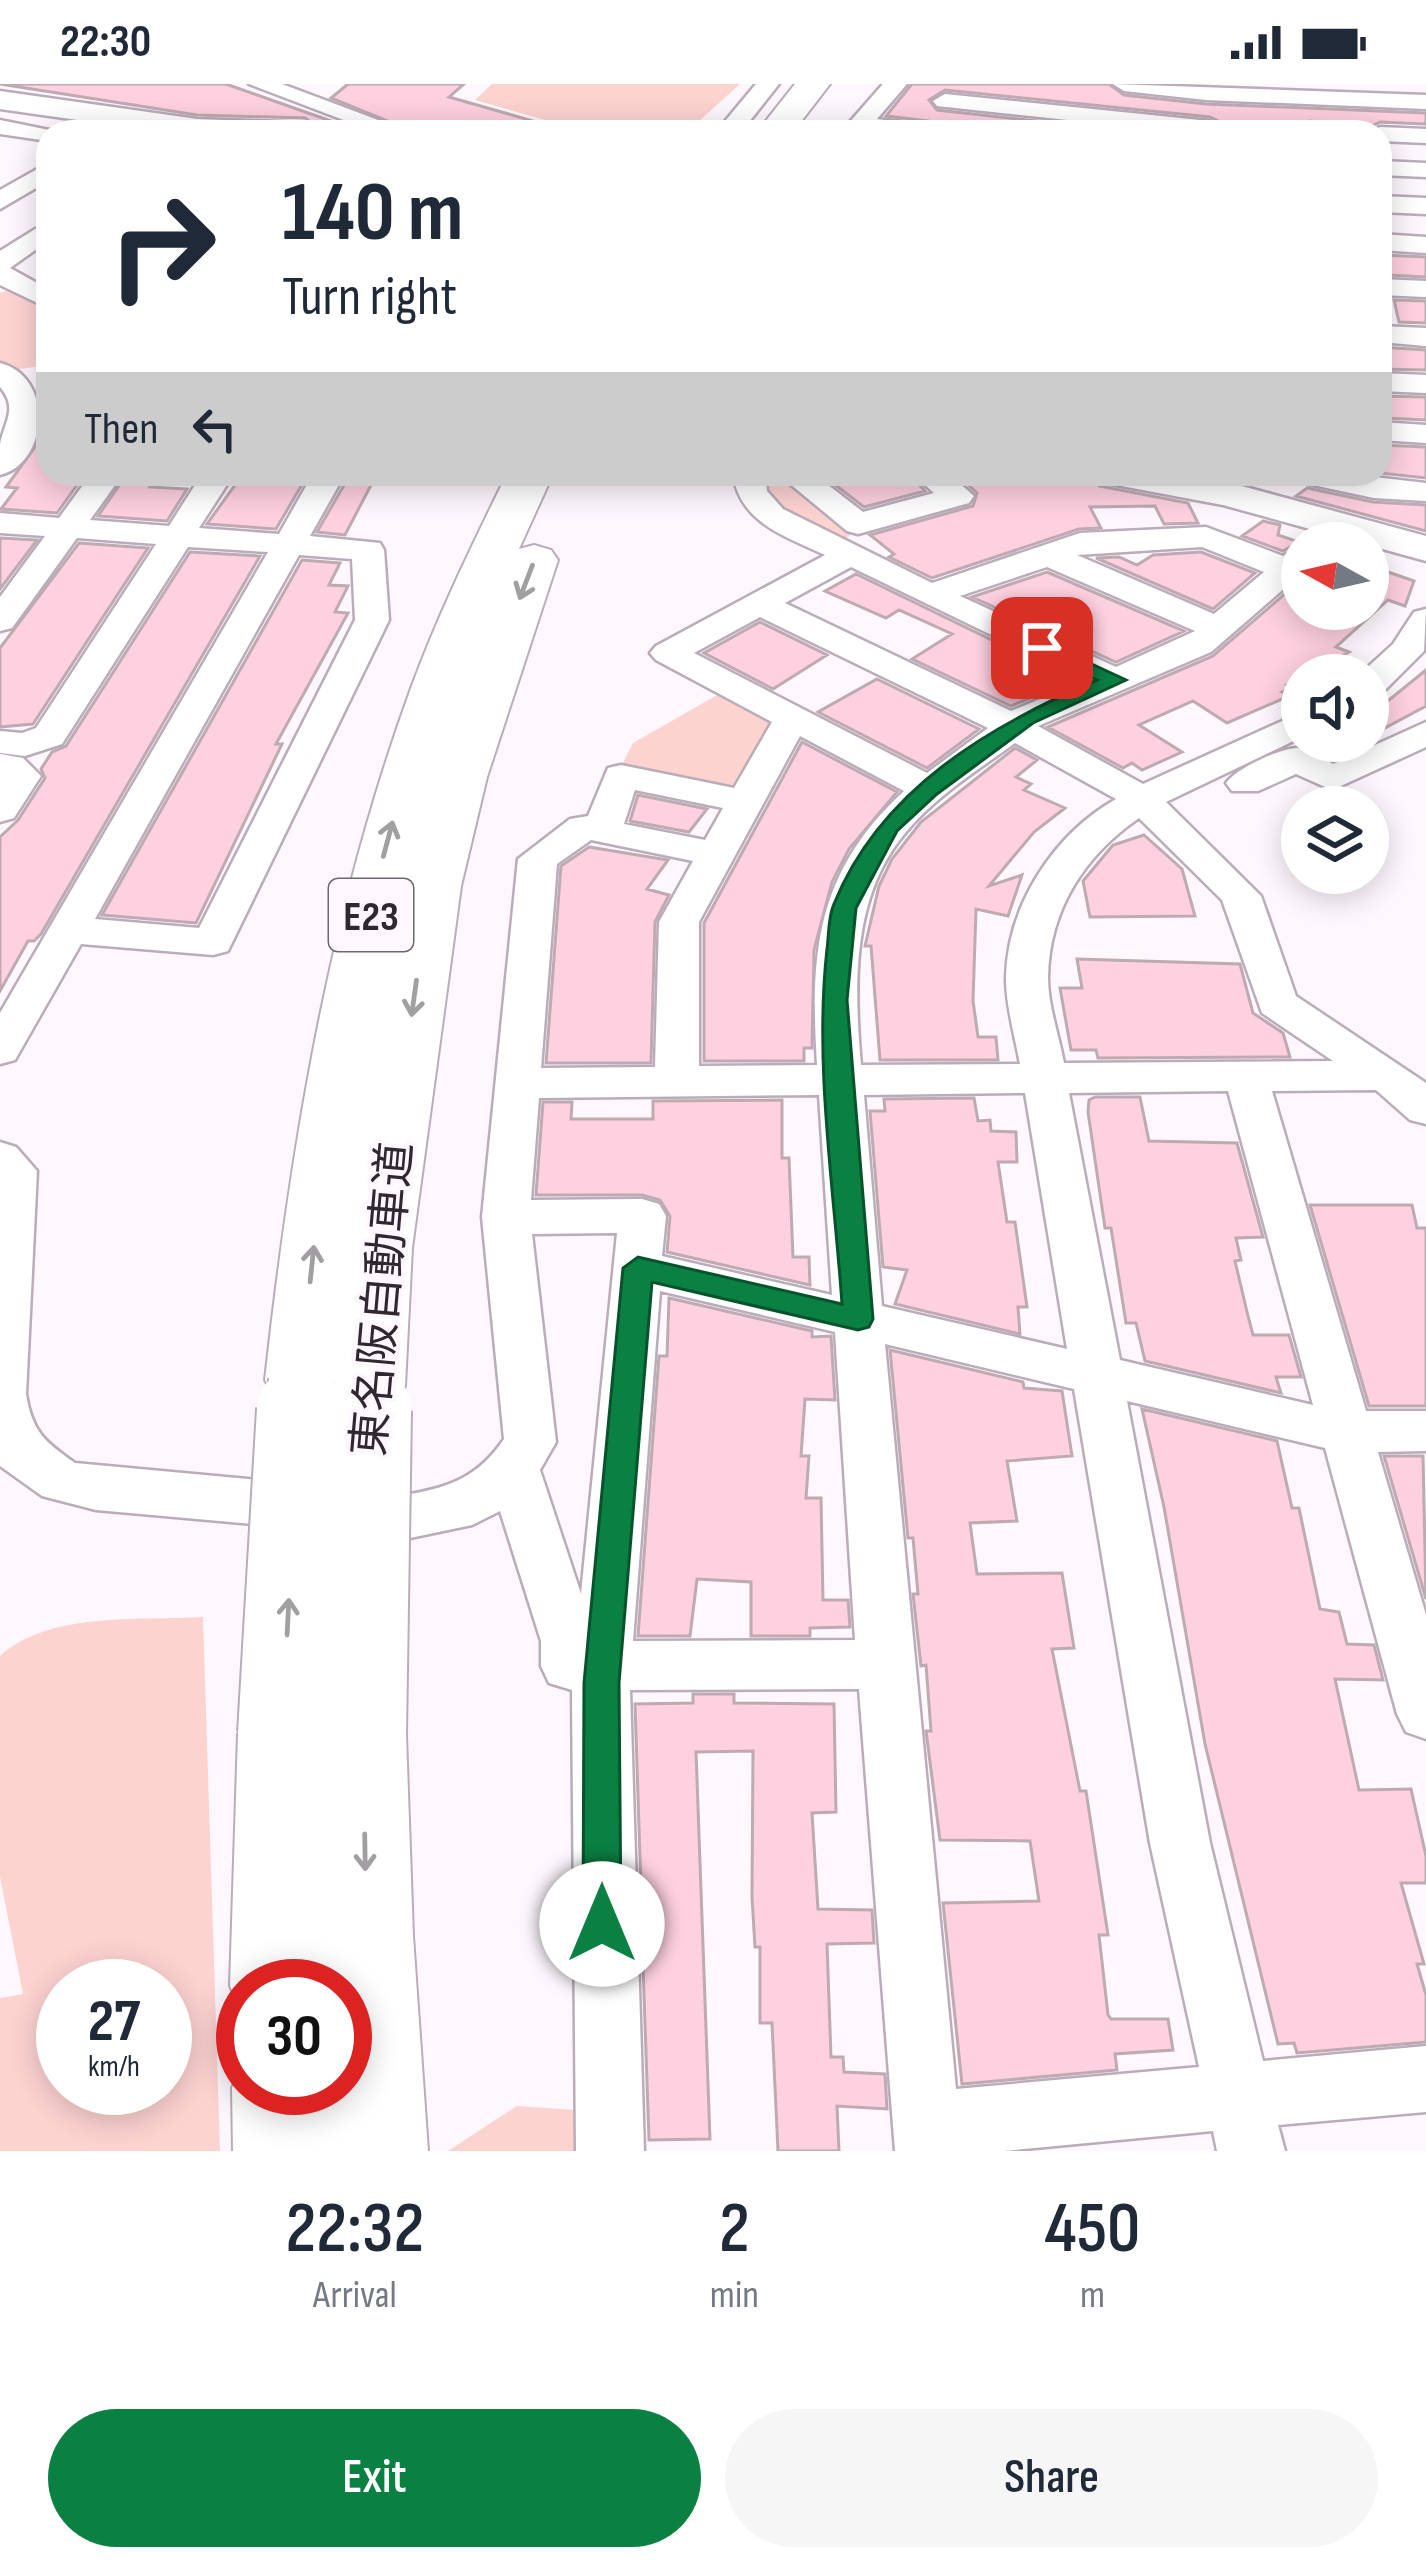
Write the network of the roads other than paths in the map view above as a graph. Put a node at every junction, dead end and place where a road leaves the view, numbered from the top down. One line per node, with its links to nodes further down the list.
1 (260, 84): 12 (street)
2 (768, 84): 13 (street)
3 (814, 84): 14 (highway)
4 (846, 84): 15 (highway)
5 (896, 84): 16 (street)
6 (1124, 84): 7 (street)
7 (1207, 89): 10 (street); 19 (street)
8 (952, 92): 17 (street); 18 (street)
9 (0, 100): 11 (main road)
10 (1426, 102)
11 (93, 120)
12 (364, 120)
13 (738, 120)
14 (785, 120)
15 (818, 120)
16 (863, 120)
17 (931, 120)
18 (1143, 120)
19 (1210, 120)
20 (0, 128): 21 (street)
21 (36, 132)
22 (1392, 135): 23 (street)
23 (1426, 136)
24 (0, 168): 27 (street)
25 (1392, 169): 26 (street)
26 (1426, 170)
27 (36, 171)
28 (36, 178): 29 (street)
29 (0, 201)
30 (1392, 205): 31 (street)
31 (1426, 206)
32 (0, 212): 33 (street)
33 (36, 217)
34 (36, 238): 37 (street)
35 (1392, 243): 36 (street)
36 (1426, 244)
37 (0, 262)
38 (0, 274): 41 (street)
39 (1392, 288): 40 (street)
40 (1426, 290)
41 (36, 292)
42 (1392, 335): 43 (street)
43 (1426, 337)
44 (36, 372): 45 (street)
45 (6, 376): 50 (street)
46 (1392, 383): 47 (street)
47 (1426, 384)
48 (1392, 432): 49 (street)
49 (1426, 434)
50 (0, 466)
51 (98, 486): 64 (street)
52 (210, 486): 65 (street)
53 (322, 486): 66 (street)
54 (524, 486): 105 (highway, 東名阪自動車道 / E23, one-way to 54)
55 (567, 486): 105 (highway, 東名阪自動車道 / E23, one-way to 105)
56 (750, 486): 74 (street)
57 (809, 486): 58 (street)
58 (944, 486)
59 (1182, 486): 62 (main road)
60 (1360, 486): 61 (street)
61 (1426, 492)
62 (1295, 522)
63 (0, 523): 64 (street)
64 (67, 528): 65 (street); 76 (street)
65 (177, 536): 66 (street); 84 (street)
66 (289, 544): 91 (street); 91 (street)
67 (1389, 544): 68 (main road)
68 (1426, 549)
69 (1048, 555): 70 (street); 73 (street); 77 (street)
70 (1281, 558)
71 (864, 562): 73 (street)
72 (1281, 573): 77 (street)
73 (928, 594): 79 (street)
74 (760, 604): 80 (street); 81 (street)
75 (1426, 619): 78 (street)
76 (0, 621)
77 (1217, 628): 79 (street)
78 (1389, 667)
79 (1115, 680): 81 (street)
80 (792, 718): 85 (street); 86 (street)
81 (1014, 727): 85 (street); 87 (street)
82 (1426, 733): 87 (street)
83 (1281, 735): 87 (street)
84 (9, 755): 88 (street)
85 (928, 789): 96 (street)
86 (744, 801): 89 (street); 90 (street)
87 (1153, 808): 93 (street); 95 (street)
88 (0, 809)
89 (602, 830): 90 (street); 97 (street)
90 (714, 854): 98 (street)
91 (68, 930): 92 (street)
92 (0, 1050)
93 (1385, 1075): 94 (street); 99 (street)
94 (1246, 1076): 95 (street); 107 (street)
95 (1044, 1078): 96 (street); 104 (street)
96 (841, 1079): 98 (street); 103 (street)
97 (516, 1083): 98 (street); 101 (street)
98 (677, 1083)
99 (1426, 1109)
100 (0, 1158): 108 (street)
101 (506, 1217): 102 (street); 108 (street)
102 (638, 1268): 103 (street); 109 (street)
103 (858, 1319): 104 (street); 110 (street)
104 (1097, 1375): 107 (street); 116 (street)
105 (335, 1383): 112 (highway, 東名阪自動車道 / E23, bridge)
106 (1426, 1431): 107 (street)
107 (1344, 1432): 111 (street)
108 (513, 1468): 109 (street)
109 (603, 1664): 110 (street); 120 (street)
110 (885, 1664): 117 (street)
111 (1426, 1714)
112 (322, 1734): 113 (highway, 東名阪自動車道 / E23); 119 (highway, 東名阪自動車道 / E23, one-way to 119)
113 (282, 1959)
114 (1426, 2079): 116 (street)
115 (281, 2115): 118 (highway)
116 (1243, 2124): 117 (street)
117 (927, 2138)
118 (282, 2151)
119 (379, 2151)
120 (610, 2151)

